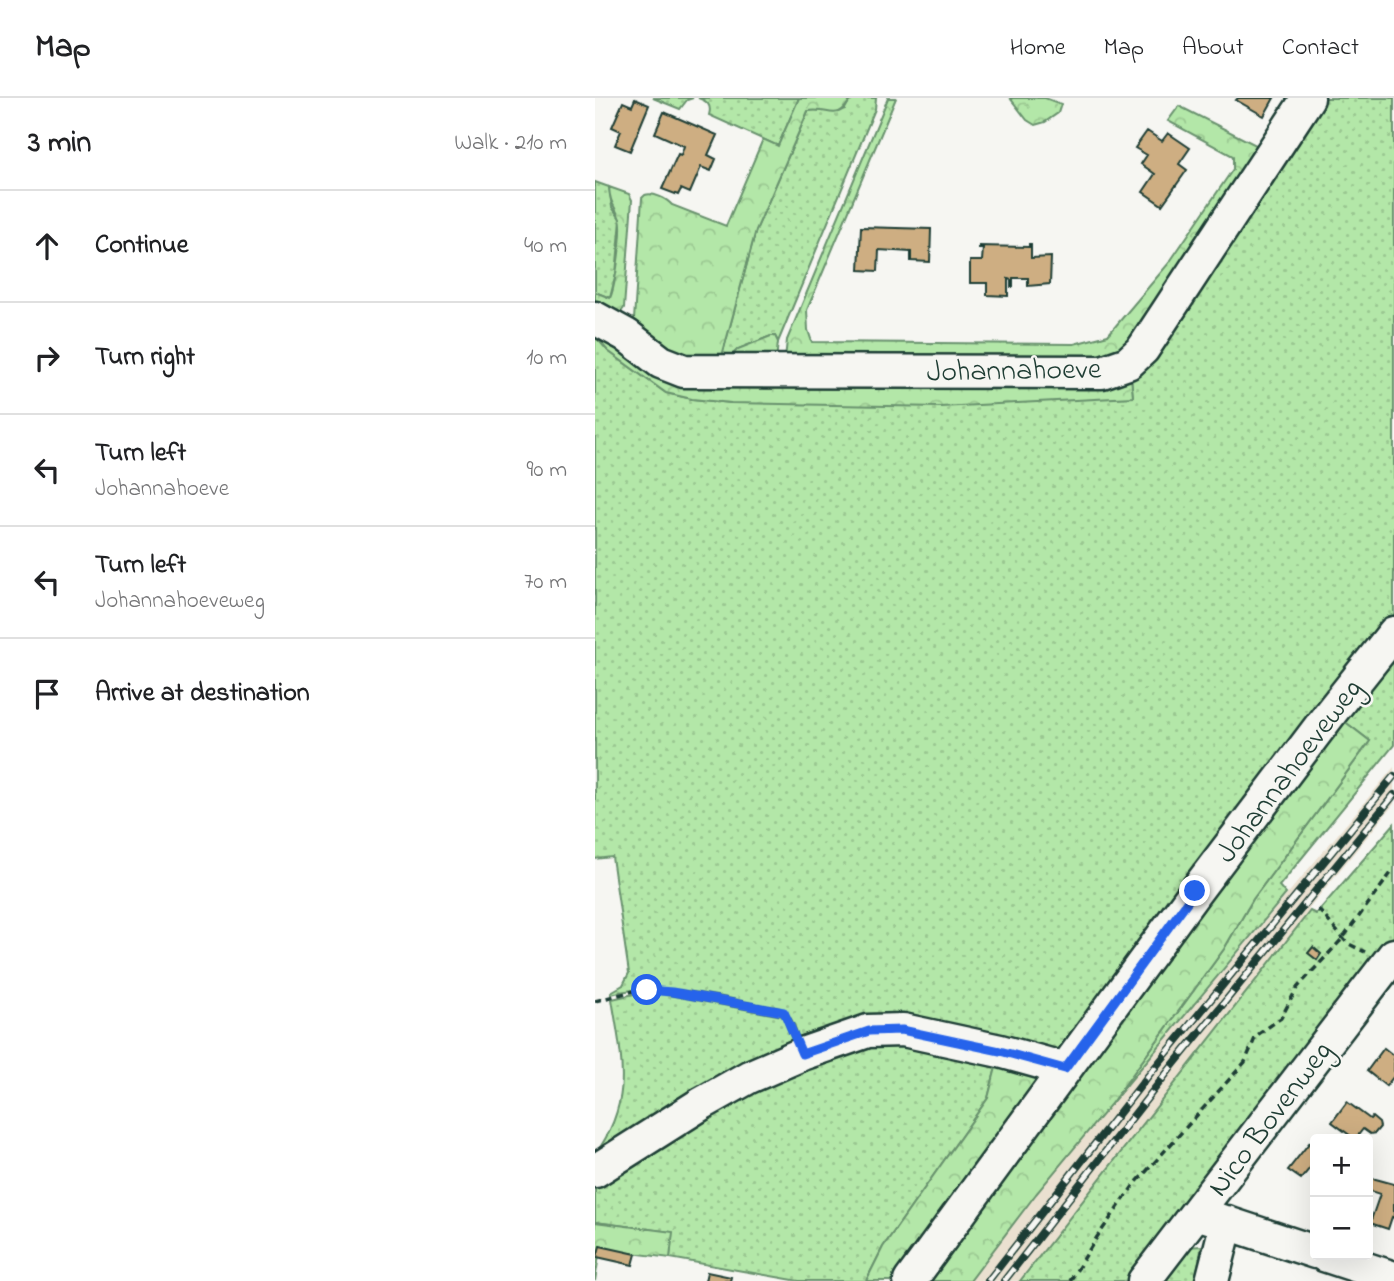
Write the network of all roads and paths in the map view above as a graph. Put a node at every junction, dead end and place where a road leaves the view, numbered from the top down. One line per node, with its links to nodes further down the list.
1 (1308, 98): 2 (street, Johannahoeve)
2 (595, 318)
3 (1394, 634): 10 (street, Johannahoeveweg)
4 (1394, 869): 6 (path)
5 (1318, 909): 6 (path)
6 (1343, 938): 7 (path); 18 (path)
7 (1386, 975): 12 (street, Nico Bovenweg)
8 (595, 1001): 9 (path)
9 (802, 1054): 10 (street); 11 (street)
10 (1065, 1069): 17 (street, Johannahoeveweg)
11 (595, 1171)
12 (1197, 1213): 13 (street); 19 (street, Nico Bovenweg)
13 (1227, 1222): 14 (street); 20 (street, Nico Bovenweg)
14 (1310, 1250)
15 (1339, 1260): 16 (street)
16 (1394, 1278)
17 (910, 1281)
18 (1070, 1281)
19 (1144, 1281)
20 (1212, 1281)

